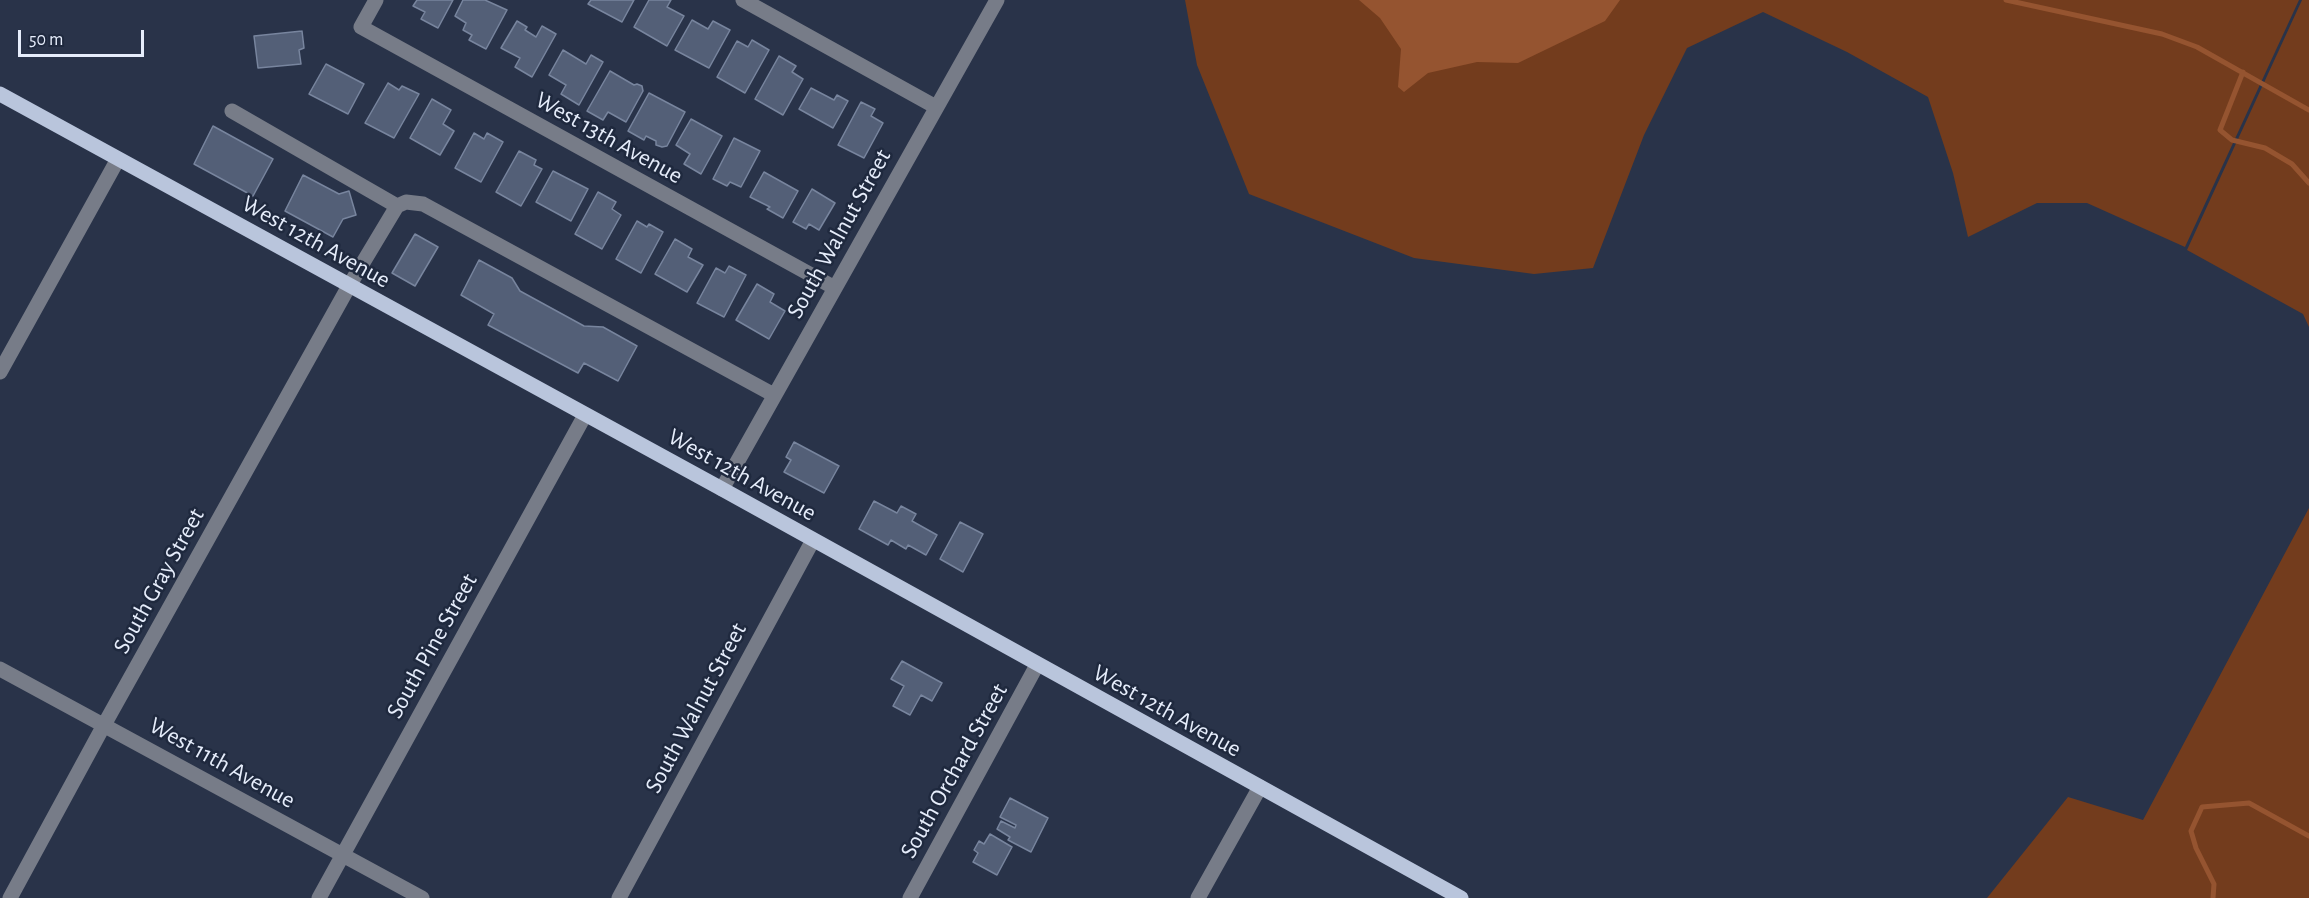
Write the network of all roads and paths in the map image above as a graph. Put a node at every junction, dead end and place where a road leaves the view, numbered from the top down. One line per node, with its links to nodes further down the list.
1 (376, 0): 10 (street, West 13th Avenue)
2 (743, 0): 5 (street)
3 (997, 0): 5 (street, South Walnut Street)
4 (0, 94): 7 (main road, West 12th Avenue)
5 (936, 107): 10 (street, South Walnut Street)
6 (232, 111): 8 (street)
7 (118, 159): 9 (main road, West 12th Avenue); 11 (street)
8 (397, 206): 9 (street, South Gray Street); 12 (street)
9 (350, 286): 13 (main road, West 12th Avenue); 18 (street, South Gray Street)
10 (835, 288): 12 (street, South Walnut Street)
11 (0, 372)
12 (774, 395): 14 (street, South Walnut Street)
13 (585, 415): 14 (main road, West 12th Avenue); 20 (street, South Pine Street)
14 (722, 489): 15 (main road, West 12th Avenue)
15 (813, 540): 16 (main road, West 12th Avenue); 24 (street, South Walnut Street)
16 (1037, 665): 19 (main road, West 12th Avenue); 25 (street, South Orchard Street)
17 (0, 669): 18 (street, West 11th Avenue)
18 (104, 725): 20 (street, West 11th Avenue); 21 (street, South Gray Street)
19 (1260, 787): 26 (street); 27 (main road, West 12th Avenue)
20 (343, 855): 22 (street, South Pine Street); 23 (street, West 11th Avenue)
21 (10, 898)
22 (319, 898)
23 (422, 898)
24 (619, 898)
25 (909, 898)
26 (1198, 898)
27 (1461, 898)

